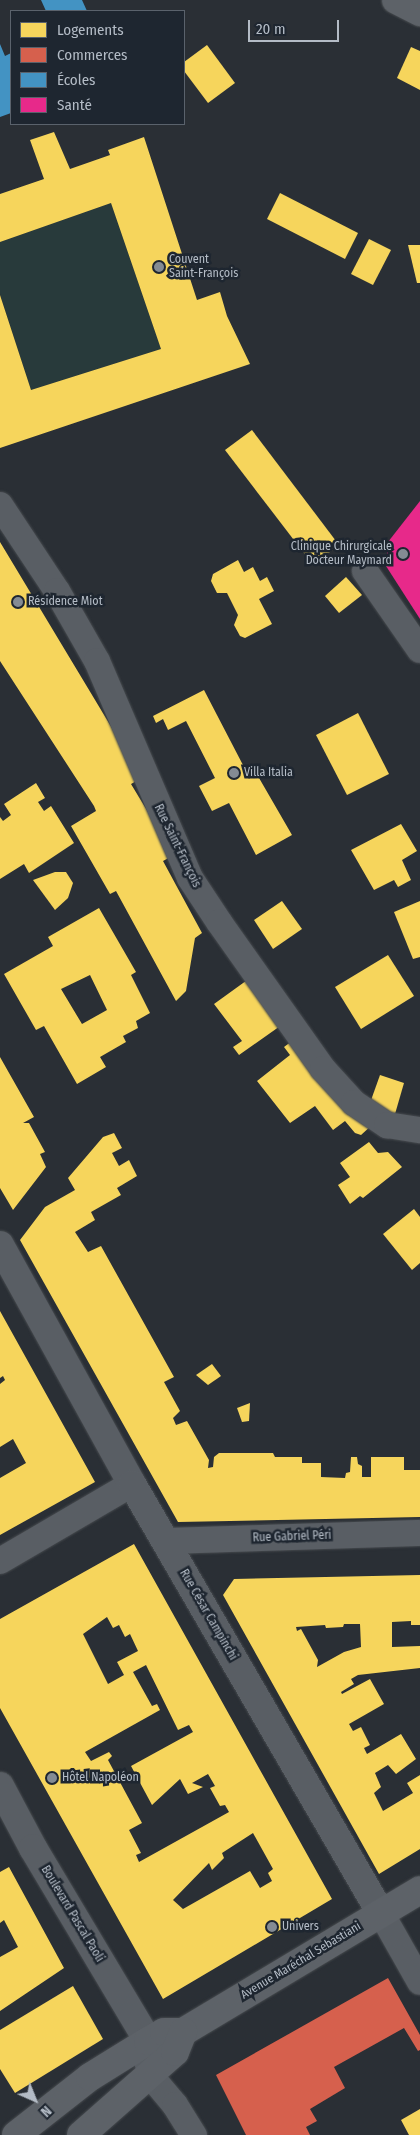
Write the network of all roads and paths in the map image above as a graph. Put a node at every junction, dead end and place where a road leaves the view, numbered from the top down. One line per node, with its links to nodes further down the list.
1 (396, 0): 2 (main road)
2 (420, 12)
3 (0, 505): 6 (street, Rue Saint-François)
4 (365, 571): 5 (street)
5 (420, 650)
6 (420, 1130)
7 (0, 1245): 8 (street, Rue César Campinchi)
8 (132, 1484): 10 (street, Rue César Campinchi); 11 (street)
9 (420, 1532): 10 (street, Rue Gabriel Péri)
10 (165, 1541): 14 (street, Rue César Campinchi)
11 (0, 1561)
12 (0, 1786): 17 (street, Boulevard Pascal Paoli)
13 (420, 1890): 14 (main road, Avenue Maréchal Sebastiani)
14 (381, 1913): 15 (street, Rue César Campinchi); 16 (main road, Avenue Maréchal Sebastiani)
15 (420, 1982)
16 (183, 2032): 17 (main road, Avenue Maréchal Sebastiani); 18 (main road)
17 (148, 2041): 18 (street); 19 (main road, Avenue Maréchal Sebastiani)
18 (149, 2074): 20 (main road); 21 (street)
19 (16, 2135)
20 (81, 2135)
21 (194, 2135)

